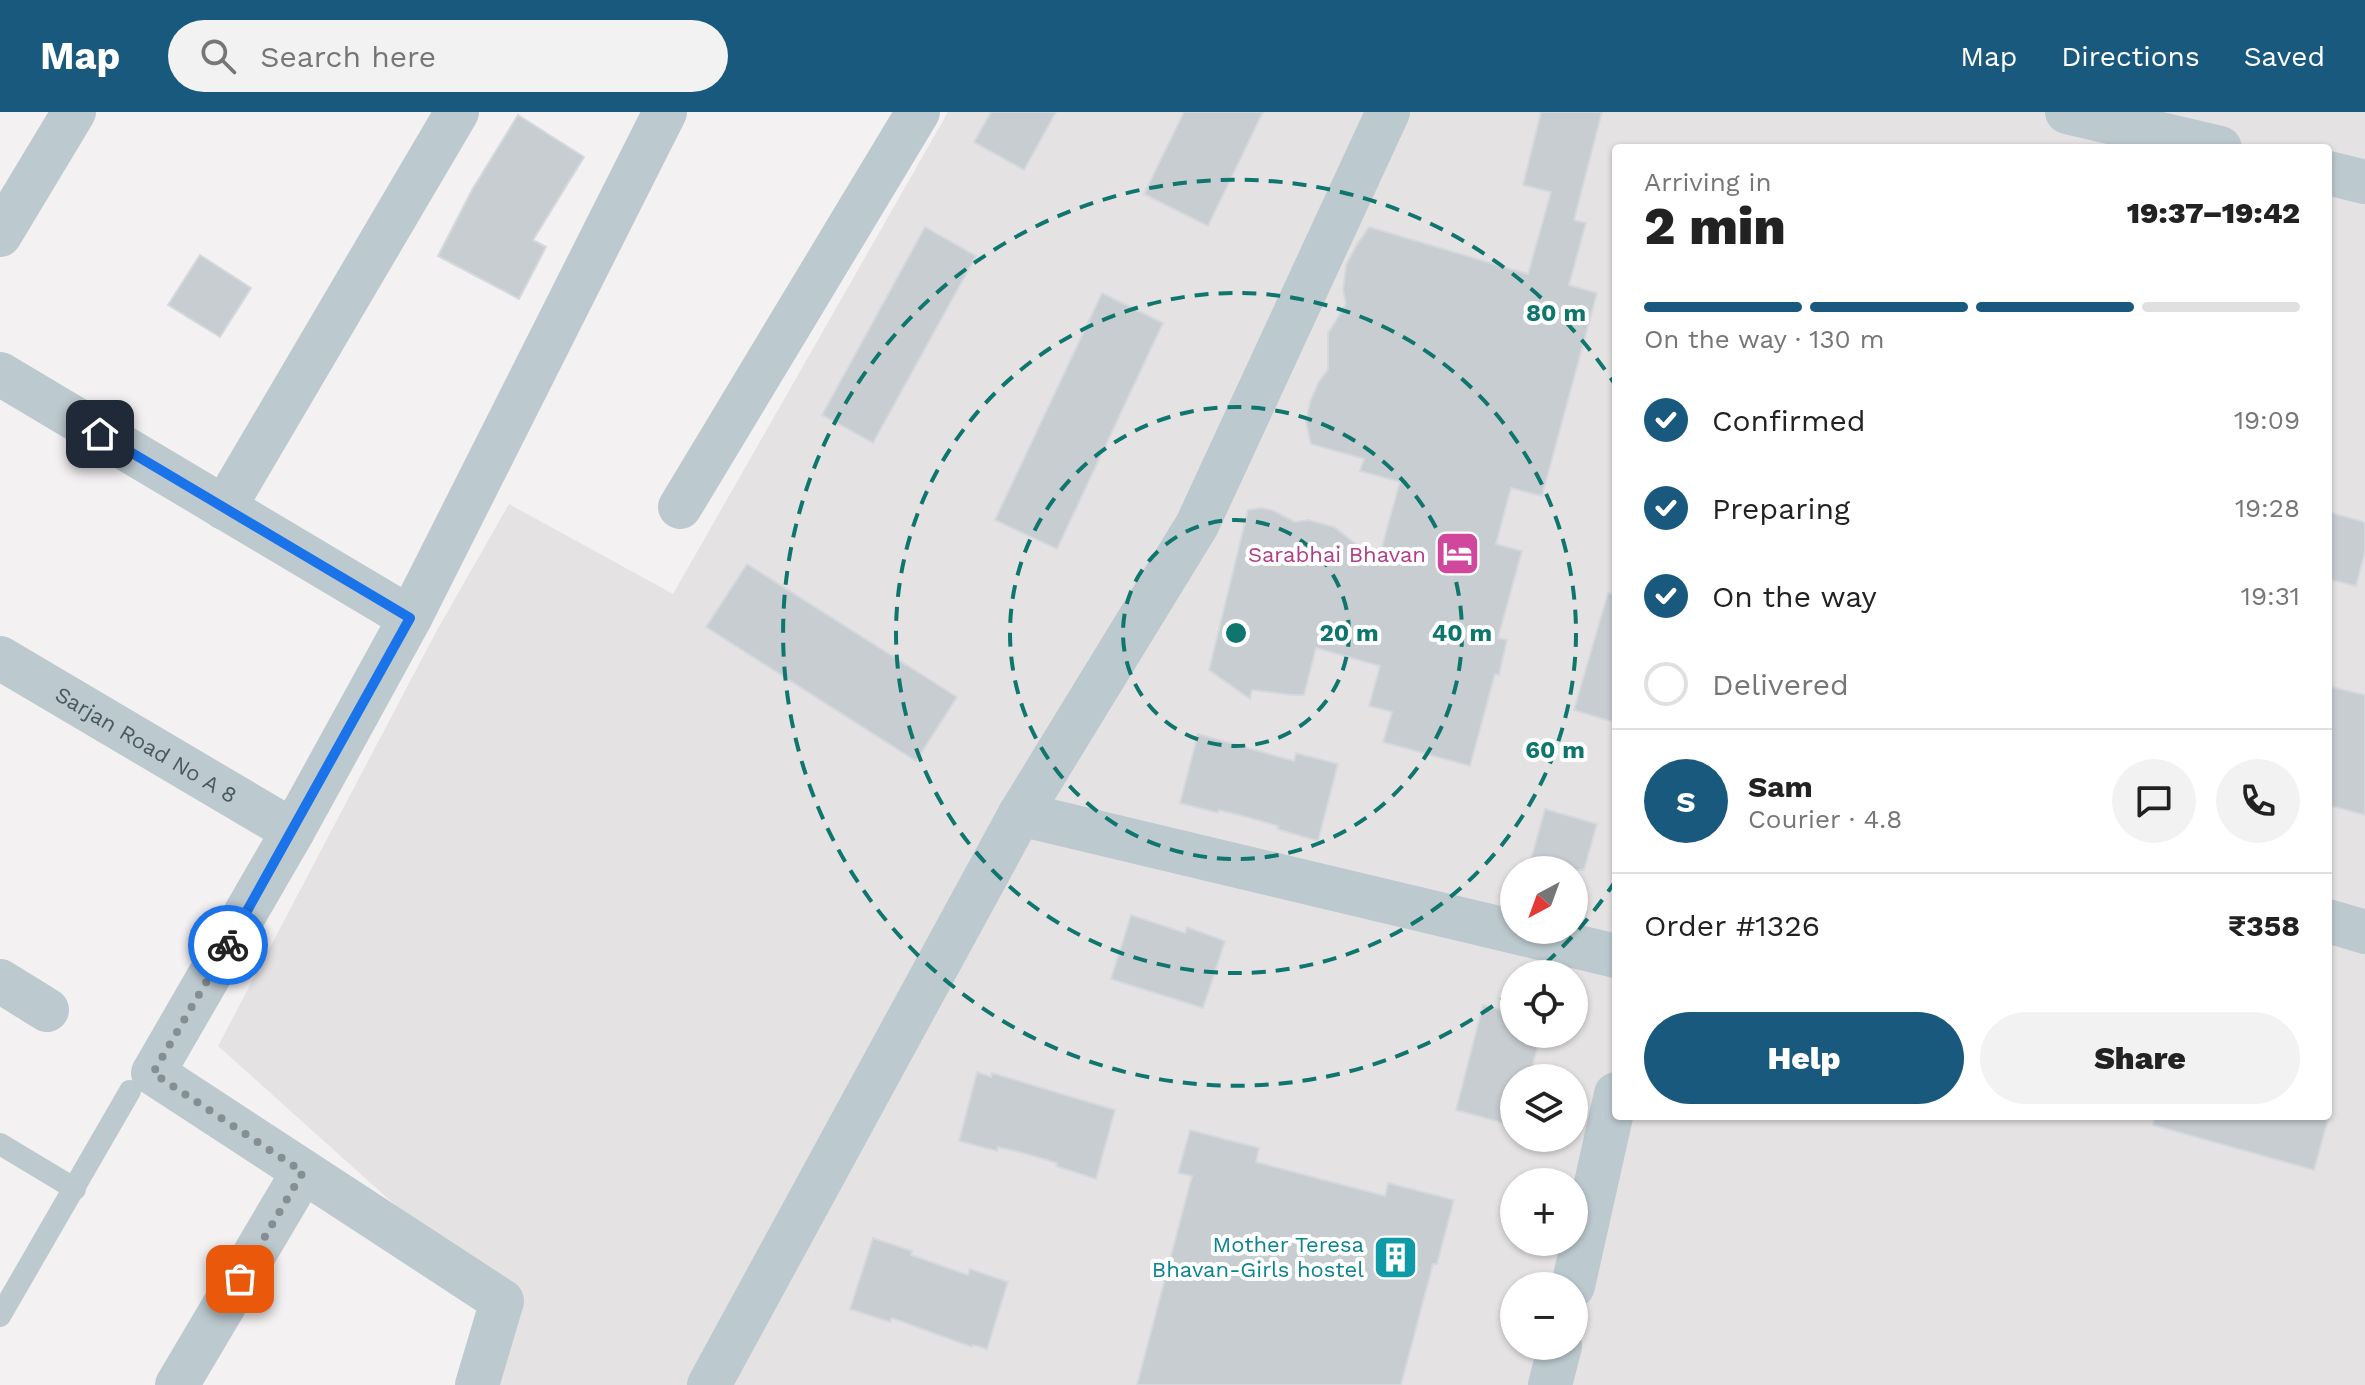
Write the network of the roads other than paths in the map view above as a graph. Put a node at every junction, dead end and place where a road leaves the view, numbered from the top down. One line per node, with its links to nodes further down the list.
1 (74, 112): 10 (street)
2 (457, 112): 13 (street)
3 (665, 112): 14 (street)
4 (918, 112): 12 (street)
5 (1388, 112): 16 (street)
6 (2067, 112): 7 (street)
7 (2203, 144)
8 (2332, 174): 9 (street)
9 (2365, 182)
10 (0, 235)
11 (0, 374): 13 (street)
12 (680, 507)
13 (224, 508): 14 (street)
14 (410, 618): 17 (street)
15 (0, 658): 17 (street, Sarjan Road No A 8)
16 (1020, 814): 20 (street); 34 (street)
17 (293, 831): 26 (street)
18 (2332, 922): 19 (street)
19 (2365, 932)
20 (1612, 955)
21 (0, 981): 22 (street)
22 (47, 1010)
23 (130, 1091): 27 (lane)
24 (1612, 1112): 28 (street)
25 (0, 1144): 27 (lane)
26 (303, 1172): 32 (street); 33 (street)
27 (75, 1189): 29 (lane)
28 (1576, 1272)
29 (7, 1288): 30 (lane)
30 (0, 1316)
31 (1556, 1360): 35 (street)
32 (177, 1385)
33 (477, 1385)
34 (709, 1385)
35 (1550, 1385)

